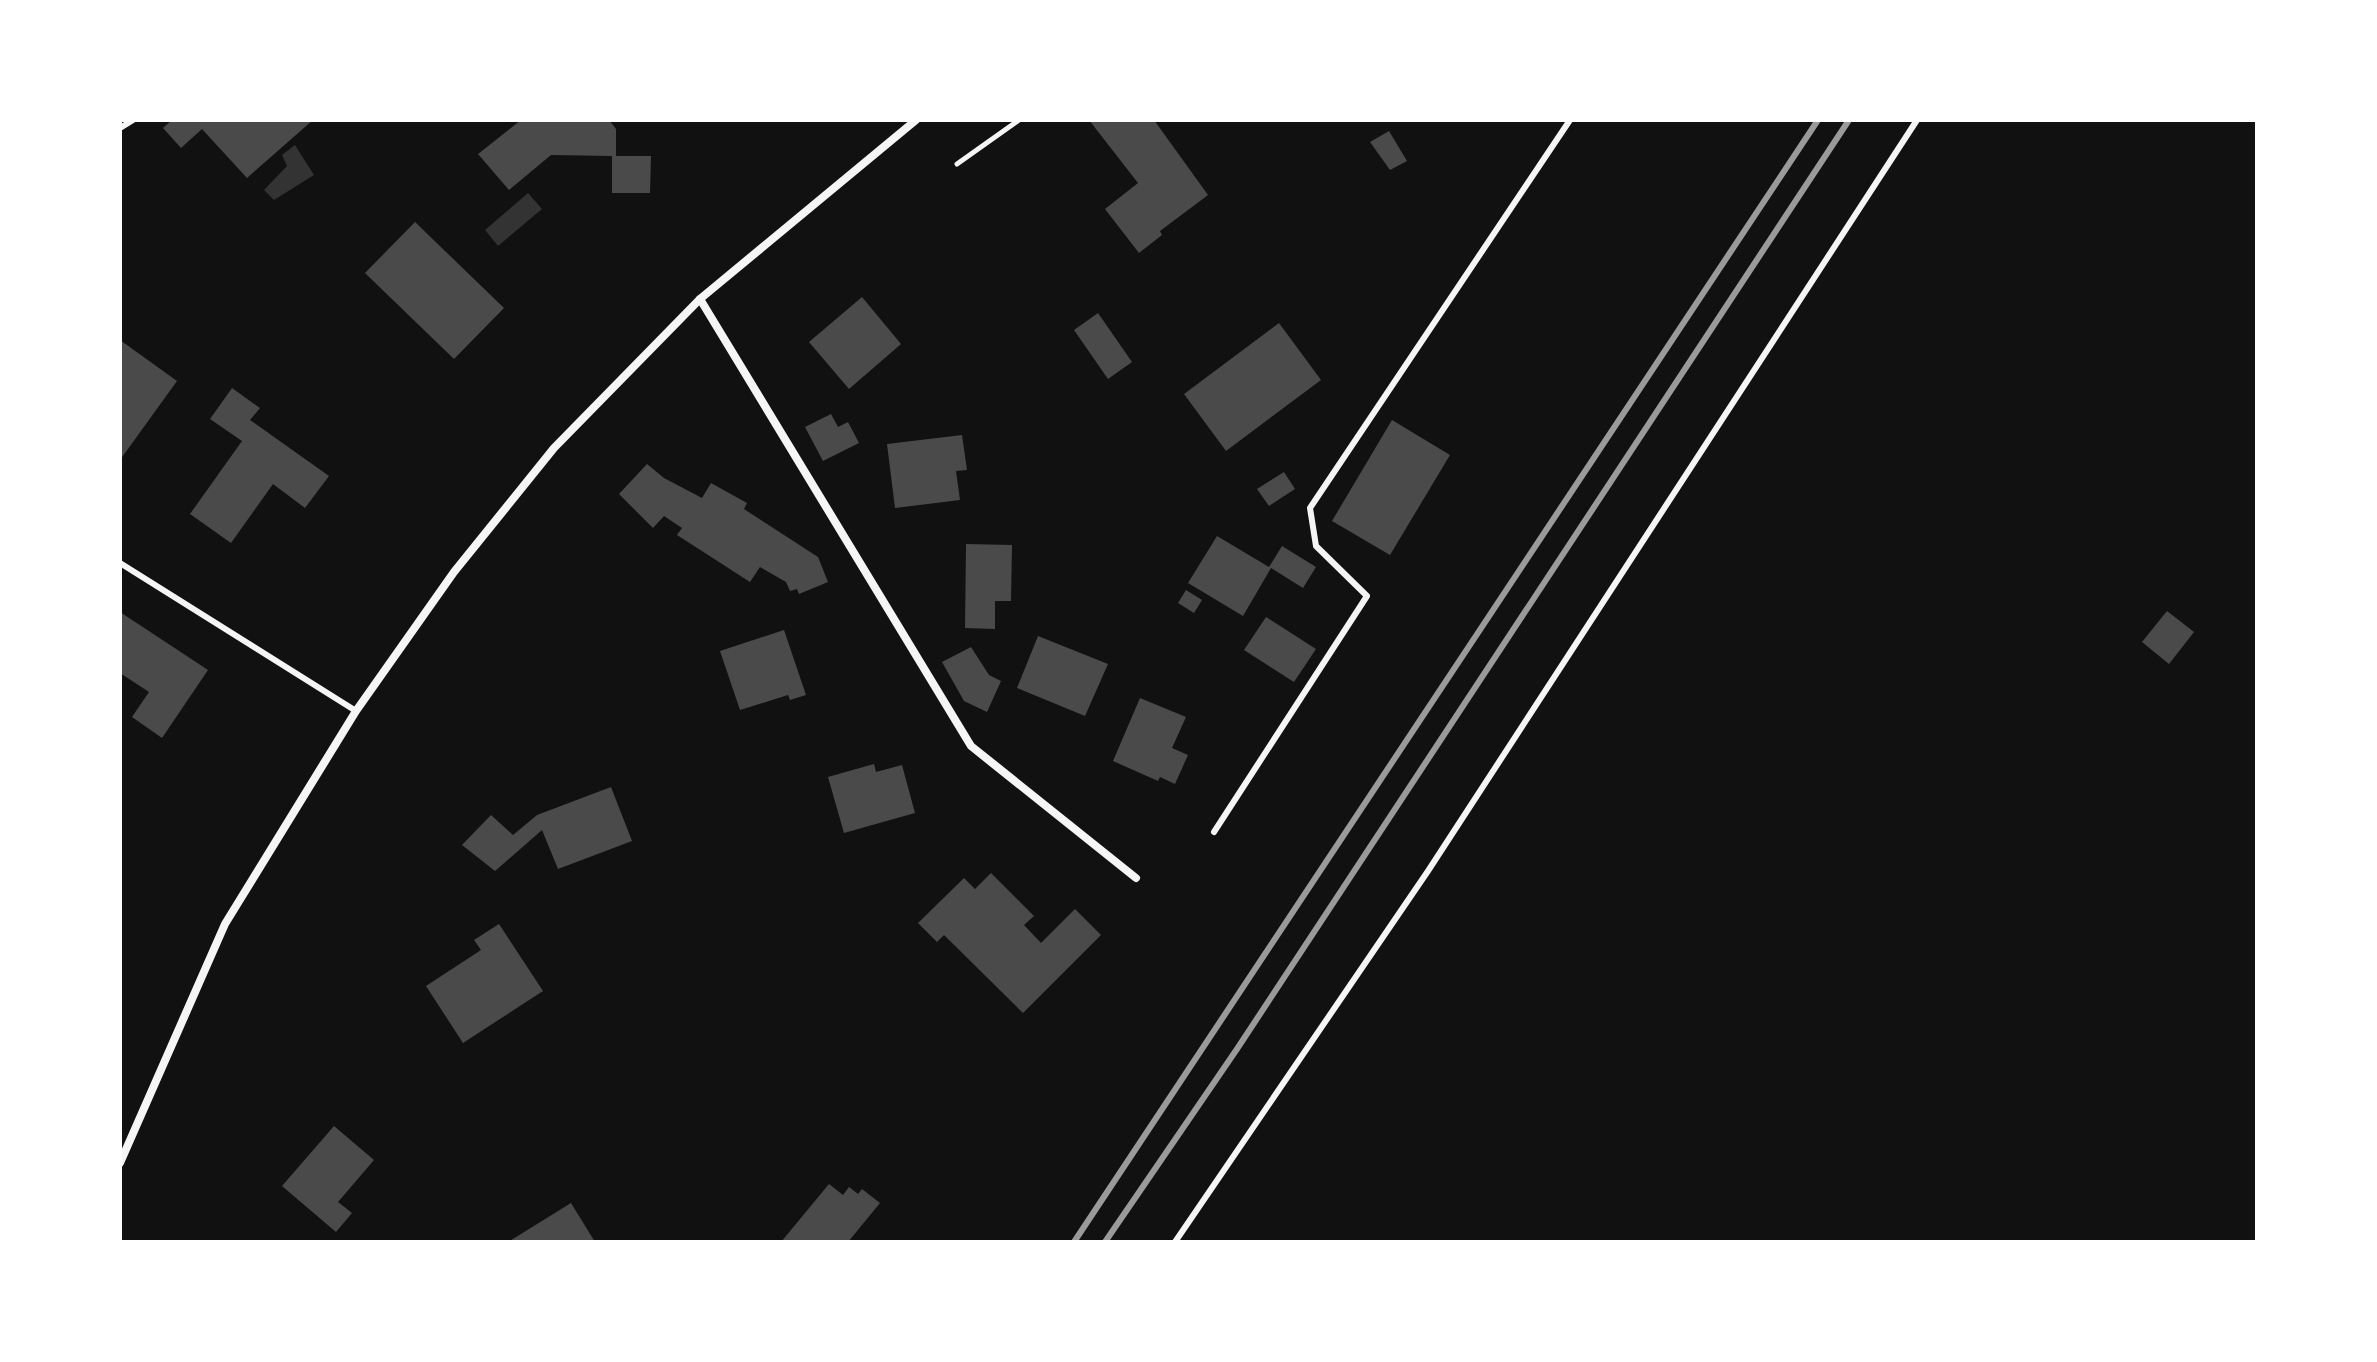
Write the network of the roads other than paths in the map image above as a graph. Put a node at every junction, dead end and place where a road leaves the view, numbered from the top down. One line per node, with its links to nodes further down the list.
1 (133, 120): 5 (lane)
2 (916, 120): 6 (street)
3 (1570, 120): 9 (lane)
4 (1917, 120): 12 (lane)
5 (120, 128)
6 (700, 299): 8 (street); 10 (street)
7 (120, 563): 8 (lane)
8 (356, 711): 11 (street)
9 (1214, 832)
10 (1136, 878)
11 (120, 1161)
12 (1175, 1242)

